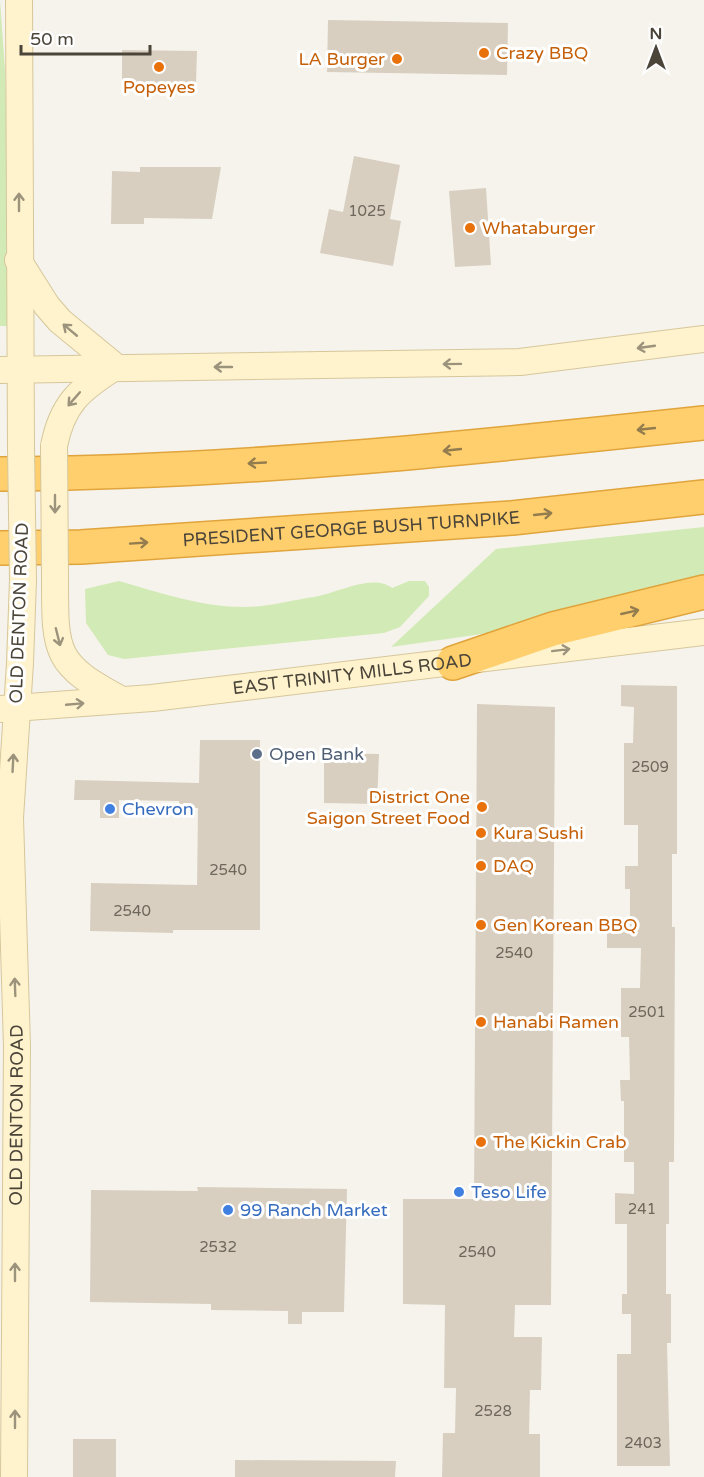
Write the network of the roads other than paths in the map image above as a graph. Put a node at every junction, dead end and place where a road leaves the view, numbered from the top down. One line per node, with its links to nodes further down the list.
1 (19, 0): 2 (main road, OLD DENTON ROAD, one-way to 1)
2 (18, 260): 4 (main road, one-way to 2); 5 (main road, OLD DENTON ROAD)
3 (704, 339): 4 (main road, one-way to 4)
4 (116, 367): 5 (main road); 13 (main road, one-way to 13, bridge)
5 (10, 370): 14 (main road, OLD DENTON ROAD, bridge)
6 (704, 423): 7 (highway, one-way to 7)
7 (0, 474)
8 (704, 497): 9 (highway, PRESIDENT GEORGE BUSH TURNPIKE, one-way to 8)
9 (0, 548)
10 (704, 592): 12 (highway, one-way to 10)
11 (704, 632): 12 (main road, EAST TRINITY MILLS ROAD, one-way to 11)
12 (453, 663): 13 (main road, EAST TRINITY MILLS ROAD)
13 (123, 700): 14 (main road, EAST TRINITY MILLS ROAD, one-way to 13)
14 (8, 709): 15 (main road, OLD DENTON ROAD, one-way to 14)
15 (8, 1046): 16 (main road, OLD DENTON ROAD, one-way to 15)
16 (8, 1331): 17 (main road, OLD DENTON ROAD, one-way to 16)
17 (14, 1477)

